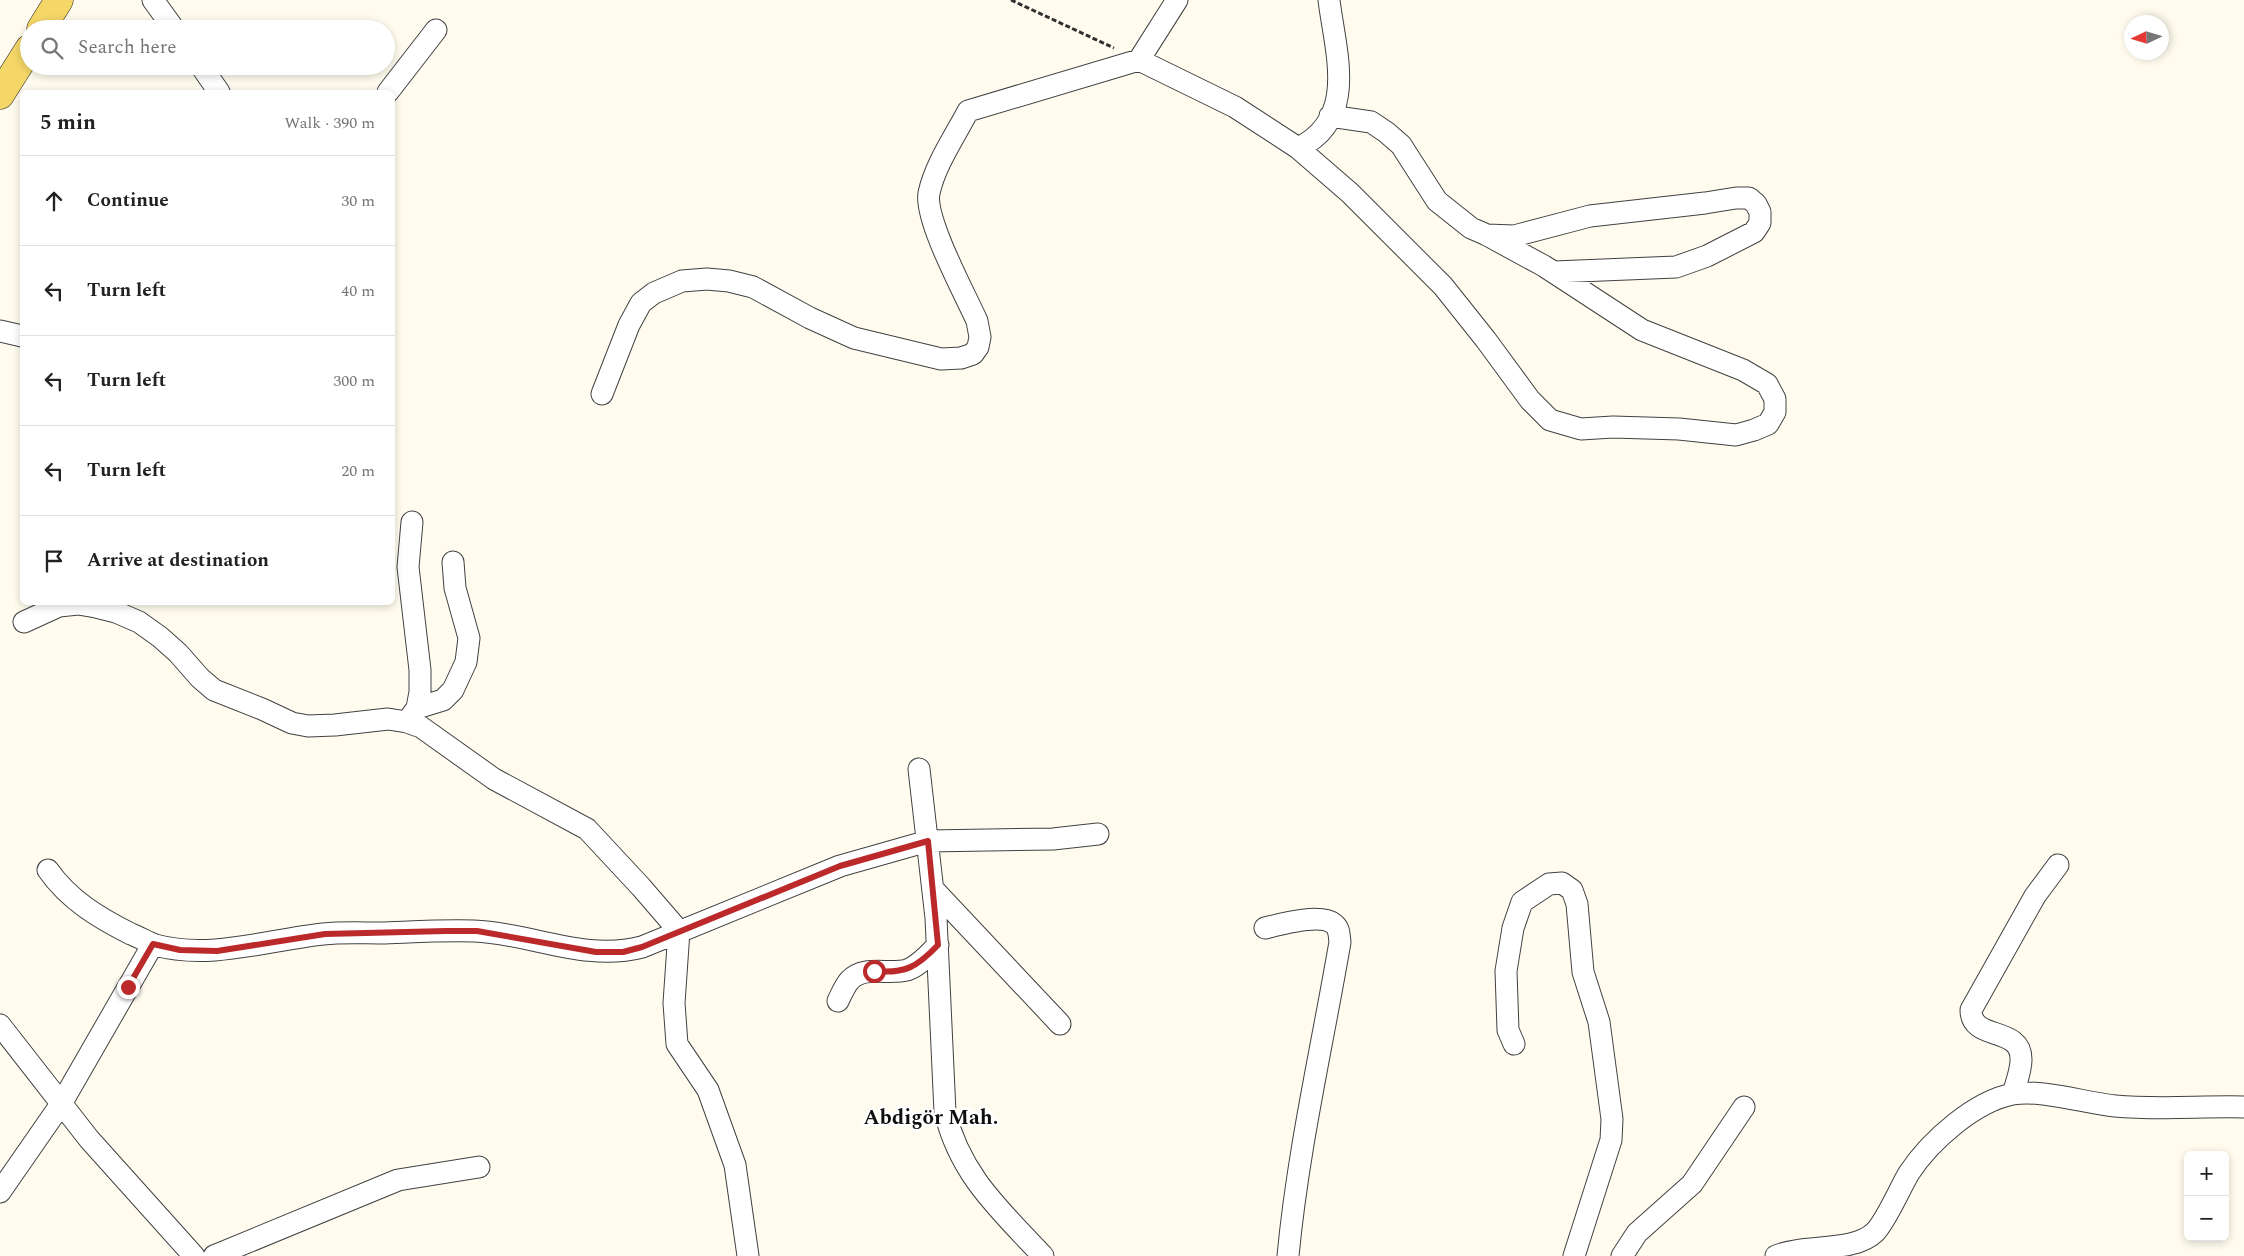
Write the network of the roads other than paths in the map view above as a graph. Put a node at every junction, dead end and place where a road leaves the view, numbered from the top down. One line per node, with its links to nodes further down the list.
1 (59, 0): 5 (main road)
2 (153, 0): 6 (street)
3 (1177, 0): 8 (street)
4 (1329, 0): 14 (street)
5 (47, 20)
6 (167, 20)
7 (436, 30): 12 (street)
8 (1139, 60): 15 (street); 20 (street)
9 (20, 64): 13 (main road)
10 (208, 75): 11 (street)
11 (219, 90)
12 (390, 90)
13 (0, 96)
14 (1330, 116): 15 (street); 16 (street)
15 (1298, 148): 17 (street)
16 (1487, 235): 17 (street); 17 (street)
17 (1554, 272)
18 (0, 331): 19 (street)
19 (20, 336)
20 (602, 394)
21 (412, 522): 26 (street)
22 (453, 562): 26 (street)
23 (68, 605): 25 (street)
24 (84, 605): 26 (street)
25 (24, 622)
26 (412, 715): 34 (street)
27 (919, 769): 29 (street)
28 (1098, 834): 29 (street)
29 (928, 841): 32 (street); 34 (street)
30 (2058, 865): 41 (street)
31 (48, 870): 35 (street)
32 (933, 889): 36 (street); 38 (street)
33 (1265, 928): 51 (street)
34 (679, 931): 35 (street); 49 (street)
35 (153, 944): 42 (street)
36 (938, 945): 37 (street); 50 (street)
37 (838, 1001)
38 (1060, 1024)
39 (0, 1025): 42 (street)
40 (1514, 1044): 52 (street)
41 (2013, 1094): 44 (street); 54 (street)
42 (61, 1104): 46 (street); 47 (street)
43 (1744, 1107): 53 (street)
44 (2244, 1107)
45 (479, 1167): 48 (street)
46 (0, 1192)
47 (194, 1256)
48 (214, 1256)
49 (748, 1256)
50 (1042, 1256)
51 (1288, 1256)
52 (1574, 1256)
53 (1622, 1256)
54 (1776, 1256)

